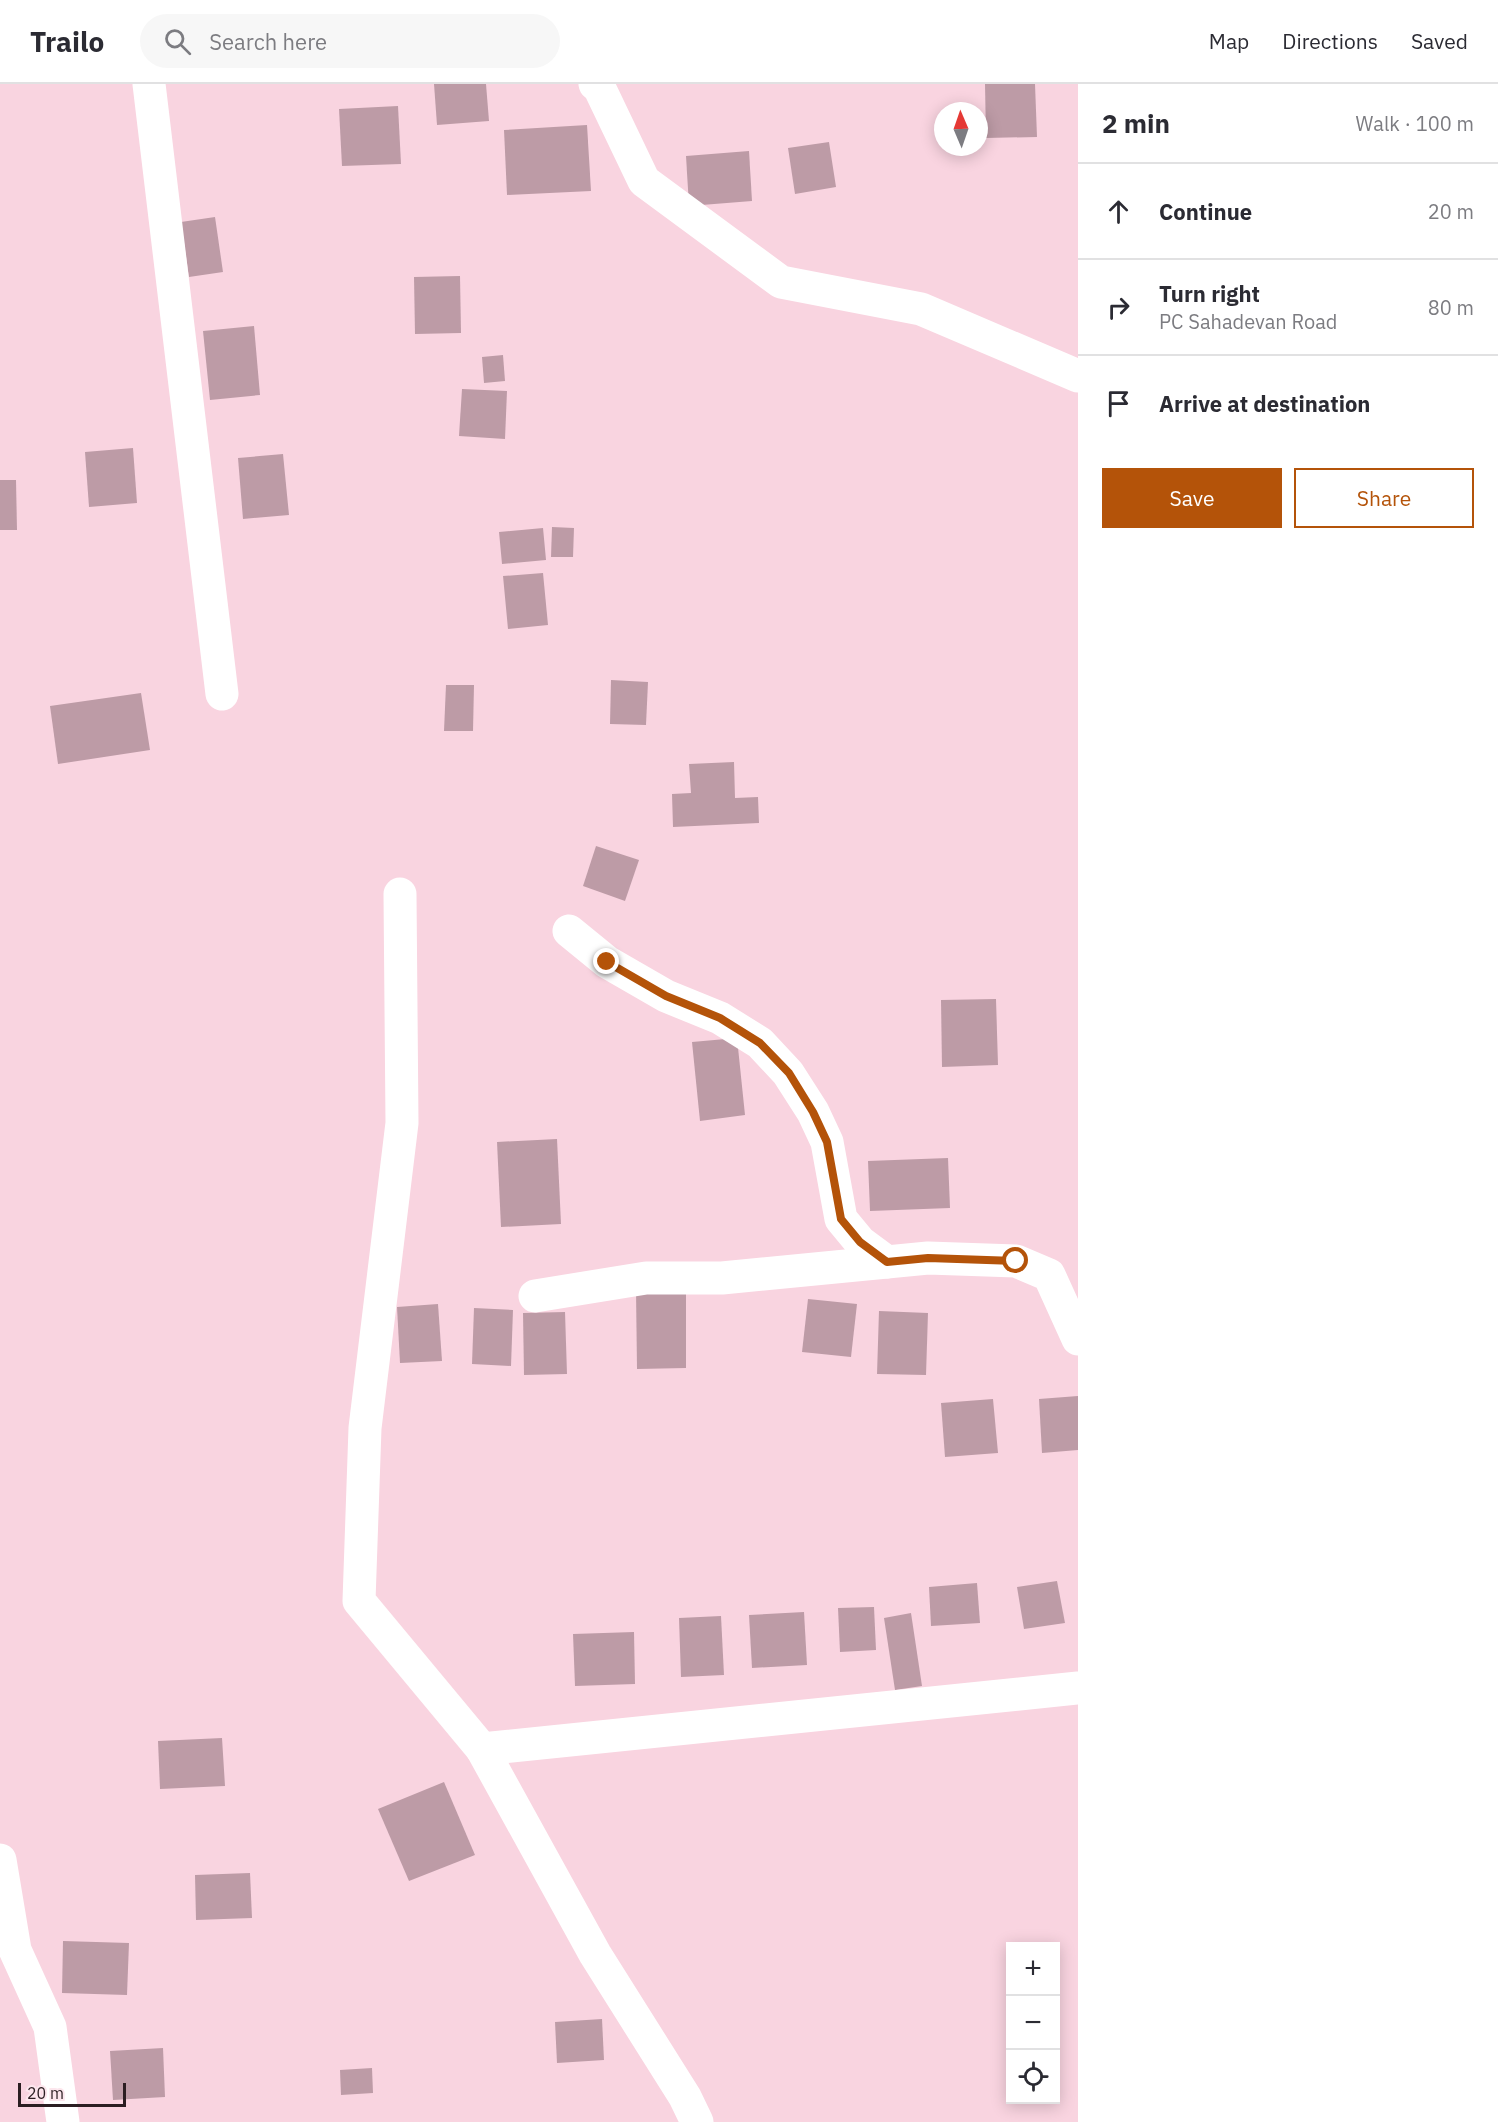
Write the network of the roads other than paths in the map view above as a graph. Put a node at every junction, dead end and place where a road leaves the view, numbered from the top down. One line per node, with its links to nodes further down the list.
1 (149, 84): 4 (street)
2 (595, 84): 3 (street)
3 (1078, 376)
4 (222, 694)
5 (400, 894): 11 (street)
6 (570, 931): 7 (street)
7 (887, 1262): 8 (street); 9 (street)
8 (535, 1296)
9 (1078, 1339)
10 (1078, 1688): 11 (street)
11 (482, 1749): 14 (street)
12 (0, 1860): 13 (street)
13 (63, 2122)
14 (697, 2122)

